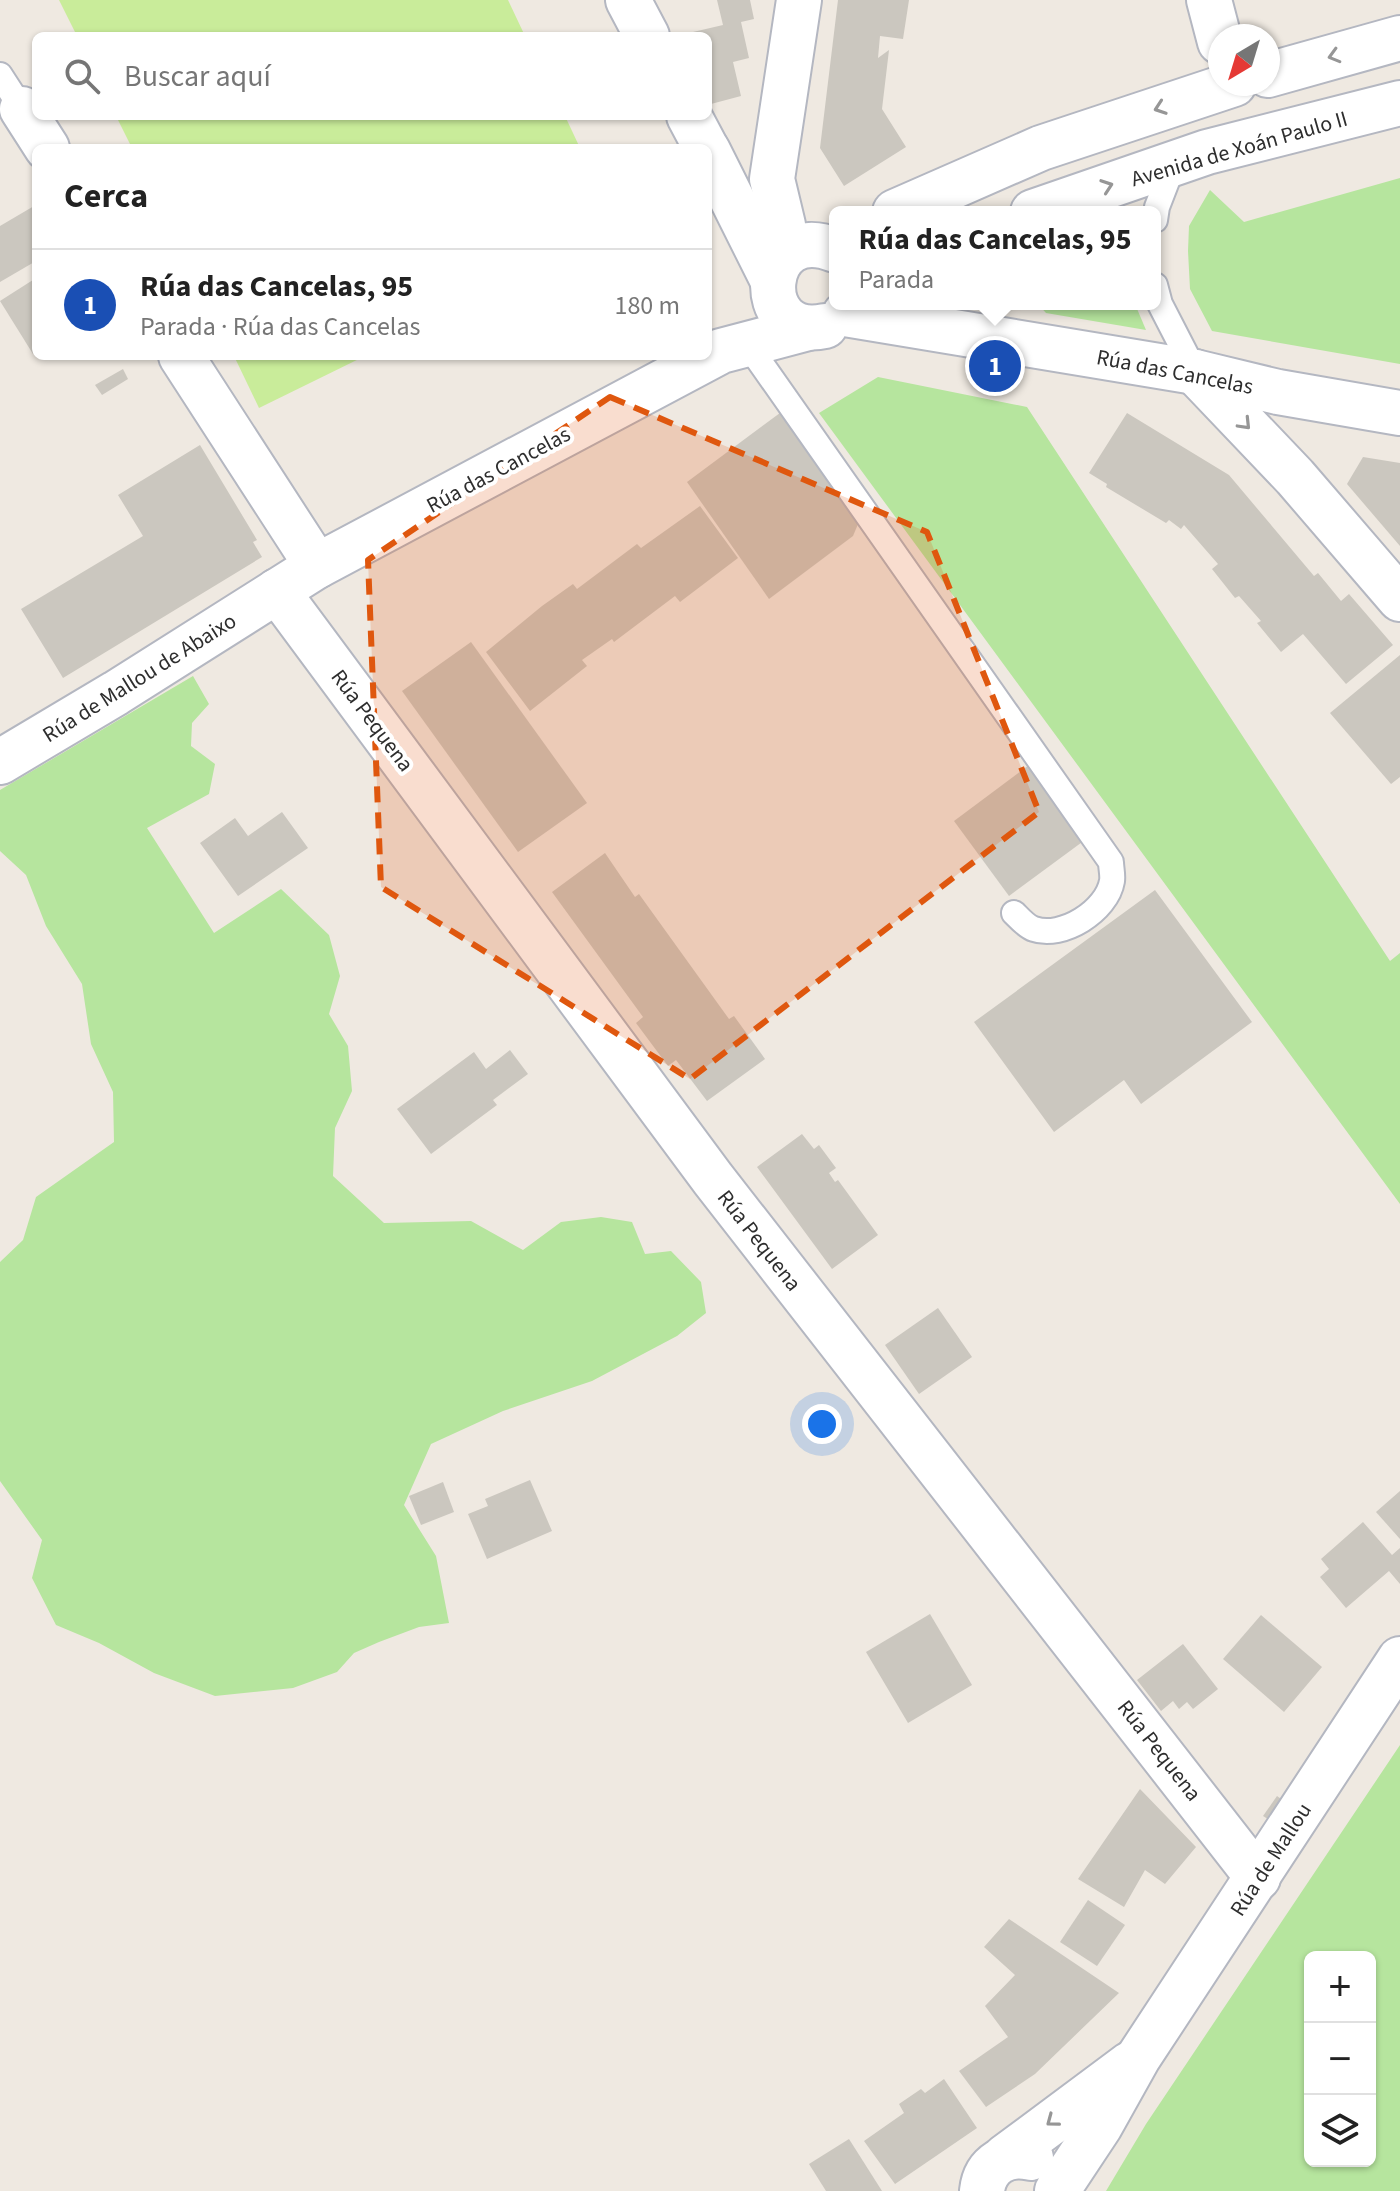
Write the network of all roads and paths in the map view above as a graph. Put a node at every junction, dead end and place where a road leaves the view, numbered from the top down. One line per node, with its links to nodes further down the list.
1 (628, 0): 5 (street)
2 (799, 0): 16 (street)
3 (1209, 0): 4 (street)
4 (1215, 24)
5 (645, 32)
6 (1400, 38): 7 (street, one-way to 7)
7 (1280, 72)
8 (11, 92): 12 (street)
9 (1208, 92): 17 (street, one-way to 17)
10 (1400, 103): 15 (street, Avenida de Xoán Paulo II)
11 (691, 120): 13 (street)
12 (44, 144)
13 (704, 144)
14 (712, 159): 20 (street)
15 (1174, 163): 18 (street, Avenida de Xoán Paulo II, one-way to 15); 19 (lane)
16 (772, 179): 20 (street); 21 (street)
17 (909, 206)
18 (1050, 206)
19 (1157, 206)
20 (739, 209): 21 (street); 22 (street)
21 (817, 241): 22 (street, Rúa das Cancelas)
22 (772, 286): 25 (street); 27 (street, Rúa das Cancelas)
23 (1161, 306): 31 (lane)
24 (907, 310): 26 (street, Rúa das Cancelas)
25 (835, 315): 26 (street, Rúa das Cancelas); 27 (street, Rúa das Cancelas)
26 (951, 330): 31 (street, Rúa das Cancelas)
27 (734, 348): 30 (street, Rúa das Cancelas); 39 (lane)
28 (184, 360): 35 (street)
29 (711, 360): 35 (street, Rúa das Cancelas)
30 (712, 360)
31 (1195, 372): 32 (street, Rúa das Cancelas); 34 (street, one-way to 34)
32 (1298, 395): 33 (street, Rúa das Cancelas); 34 (street)
33 (1400, 413)
34 (1295, 477): 37 (street)
35 (317, 566): 36 (street, Rúa das Cancelas)
36 (277, 591): 38 (street, Rúa de Mallou de Abaixo); 41 (street, Rúa Pequena)
37 (1400, 599)
38 (0, 762)
39 (1014, 913)
40 (1400, 1659): 41 (street, Rúa de Mallou)
41 (1258, 1878): 42 (street, Rúa de Mallou)
42 (1138, 2058): 43 (street, Rúa de Mallou, one-way to 43); 44 (street, Rúa de Mallou)
43 (982, 2178): 44 (street)
44 (1056, 2191)

